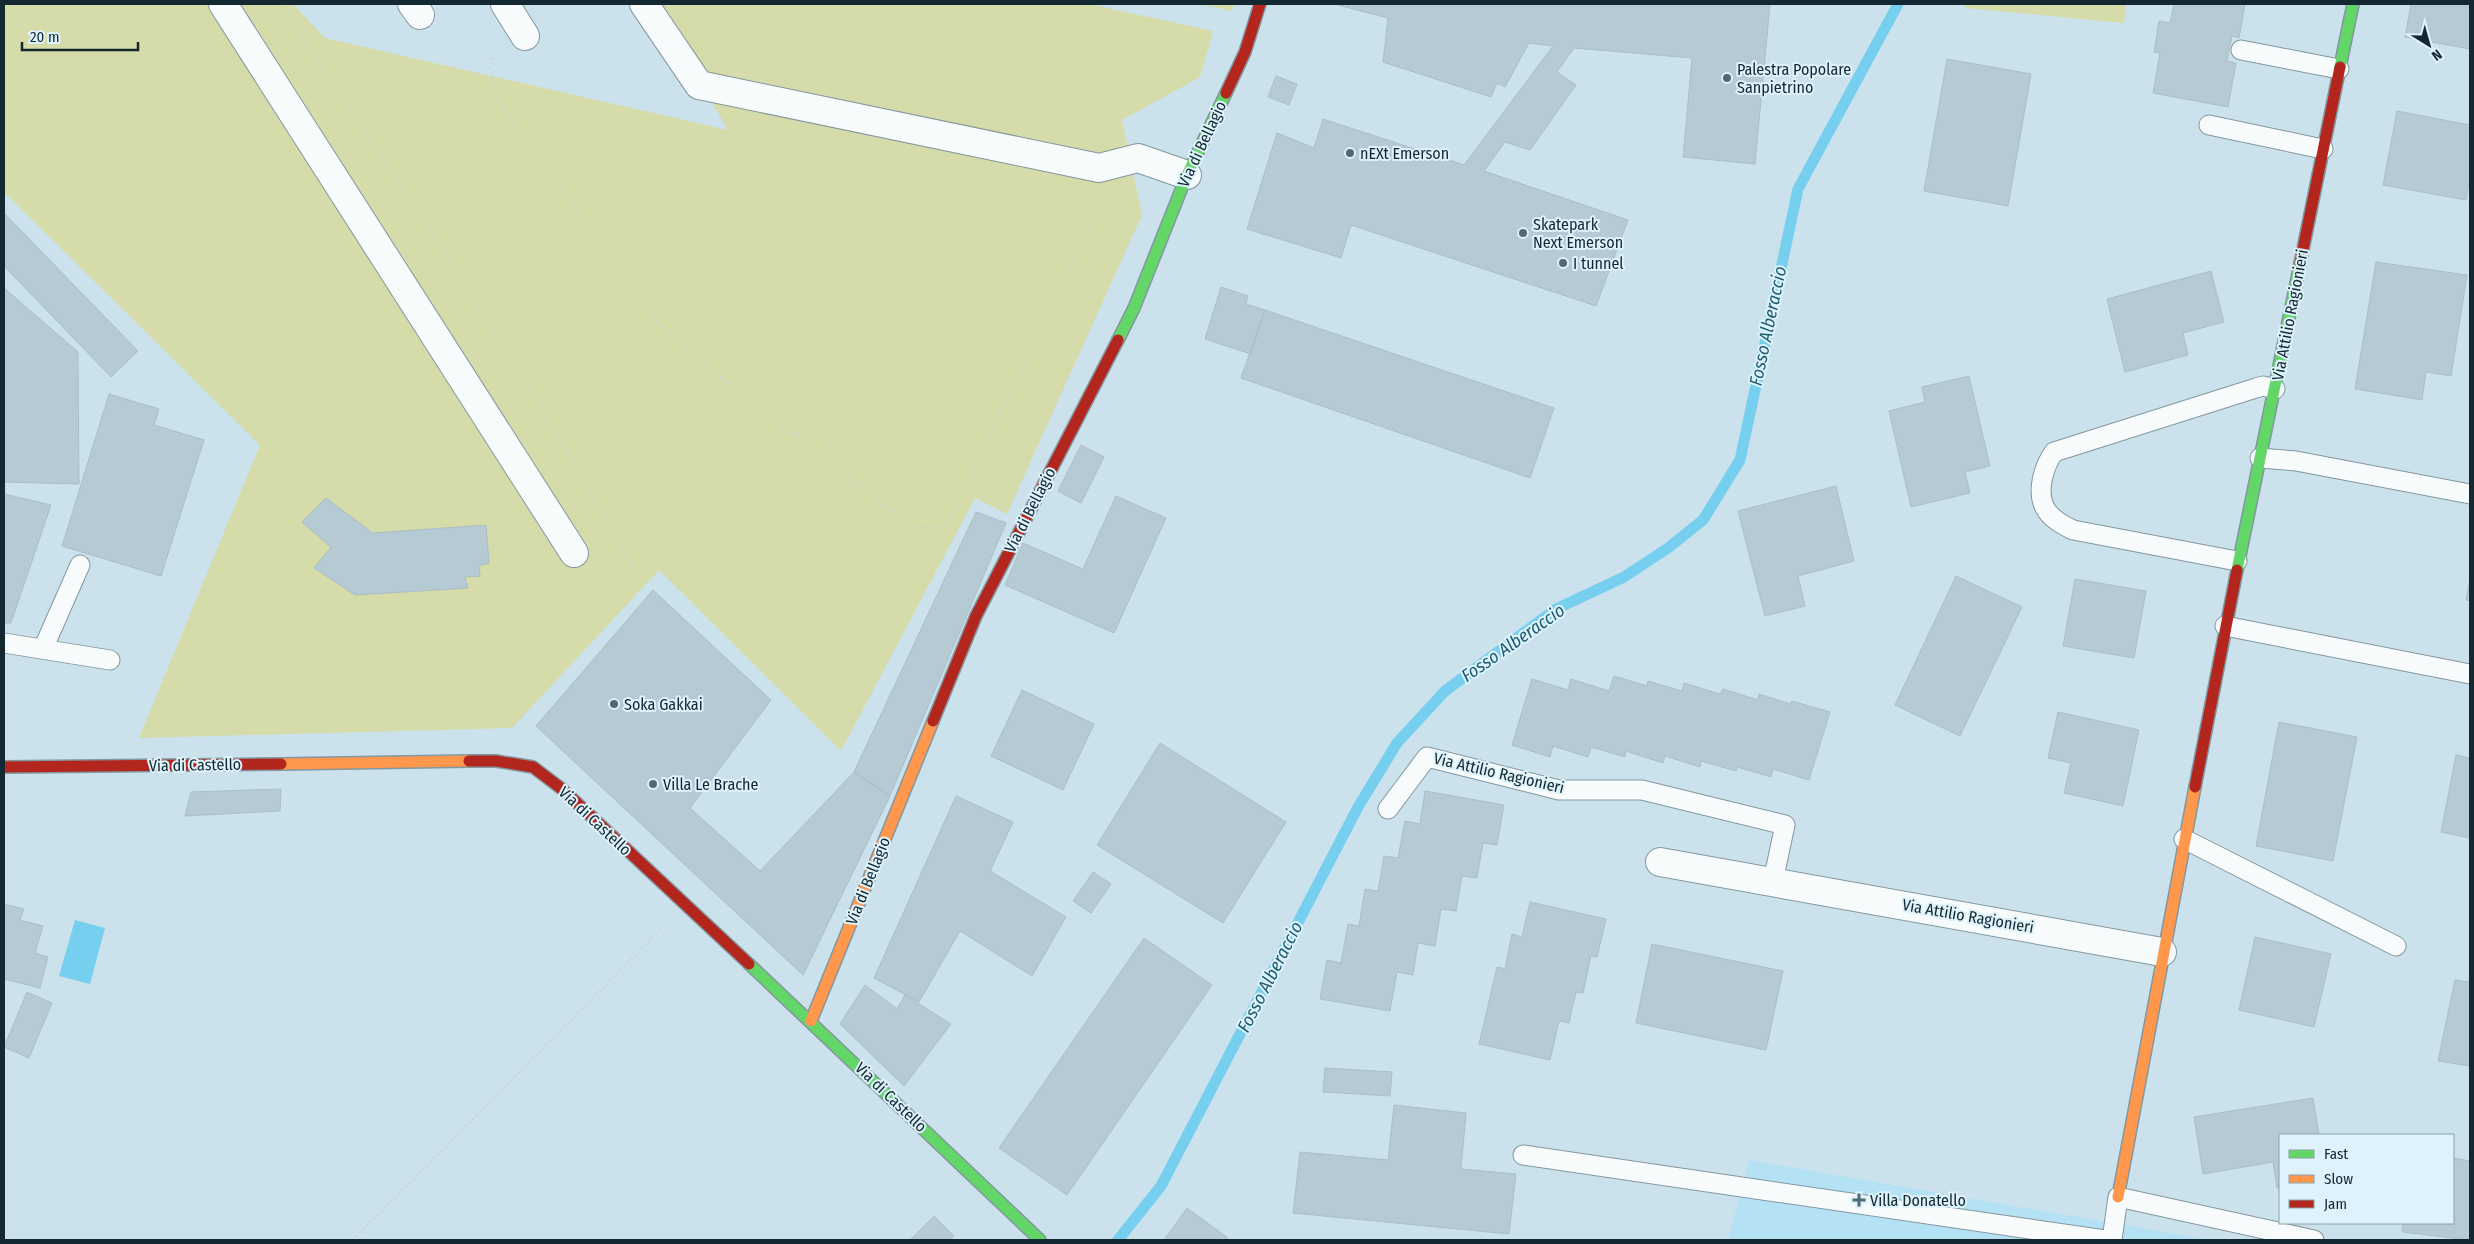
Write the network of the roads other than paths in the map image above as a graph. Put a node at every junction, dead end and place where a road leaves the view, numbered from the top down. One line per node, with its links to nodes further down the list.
1 (223, 4): 13 (street)
2 (644, 4): 9 (street)
3 (1260, 4): 9 (street, Via di Bellagio)
4 (2349, 4): 6 (street, Via Attilio Ragionieri)
5 (2241, 50): 6 (lane)
6 (2339, 69): 8 (street, Via Attilio Ragionieri)
7 (2209, 125): 8 (lane)
8 (2323, 149): 10 (street, Via Attilio Ragionieri)
9 (1187, 175): 28 (street, Via di Bellagio)
10 (2274, 389): 11 (street, Via Attilio Ragionieri); 14 (lane)
11 (2260, 458): 12 (lane); 14 (street, Via Attilio Ragionieri)
12 (2470, 494)
13 (574, 553)
14 (2237, 561): 16 (street, Via Attilio Ragionieri)
15 (80, 565): 18 (lane)
16 (2225, 626): 20 (lane); 23 (street, Via Attilio Ragionieri)
17 (4, 643): 18 (lane)
18 (43, 649): 19 (lane)
19 (110, 660)
20 (2470, 674)
21 (4, 767): 28 (street, Via di Castello)
22 (1388, 809): 25 (lane, Via Attilio Ragionieri)
23 (2184, 839): 26 (lane); 27 (street, Via Attilio Ragionieri)
24 (1660, 862): 25 (street, Via Attilio Ragionieri)
25 (1773, 880): 27 (street, Via Attilio Ragionieri)
26 (2396, 946)
27 (2162, 952): 30 (street, Via Attilio Ragionieri)
28 (811, 1021): 31 (street, Via di Castello)
29 (1523, 1155): 32 (lane)
30 (2118, 1197): 33 (lane); 34 (lane)
31 (1040, 1240)
32 (2105, 1240)
33 (2112, 1240)
34 (2314, 1240)

